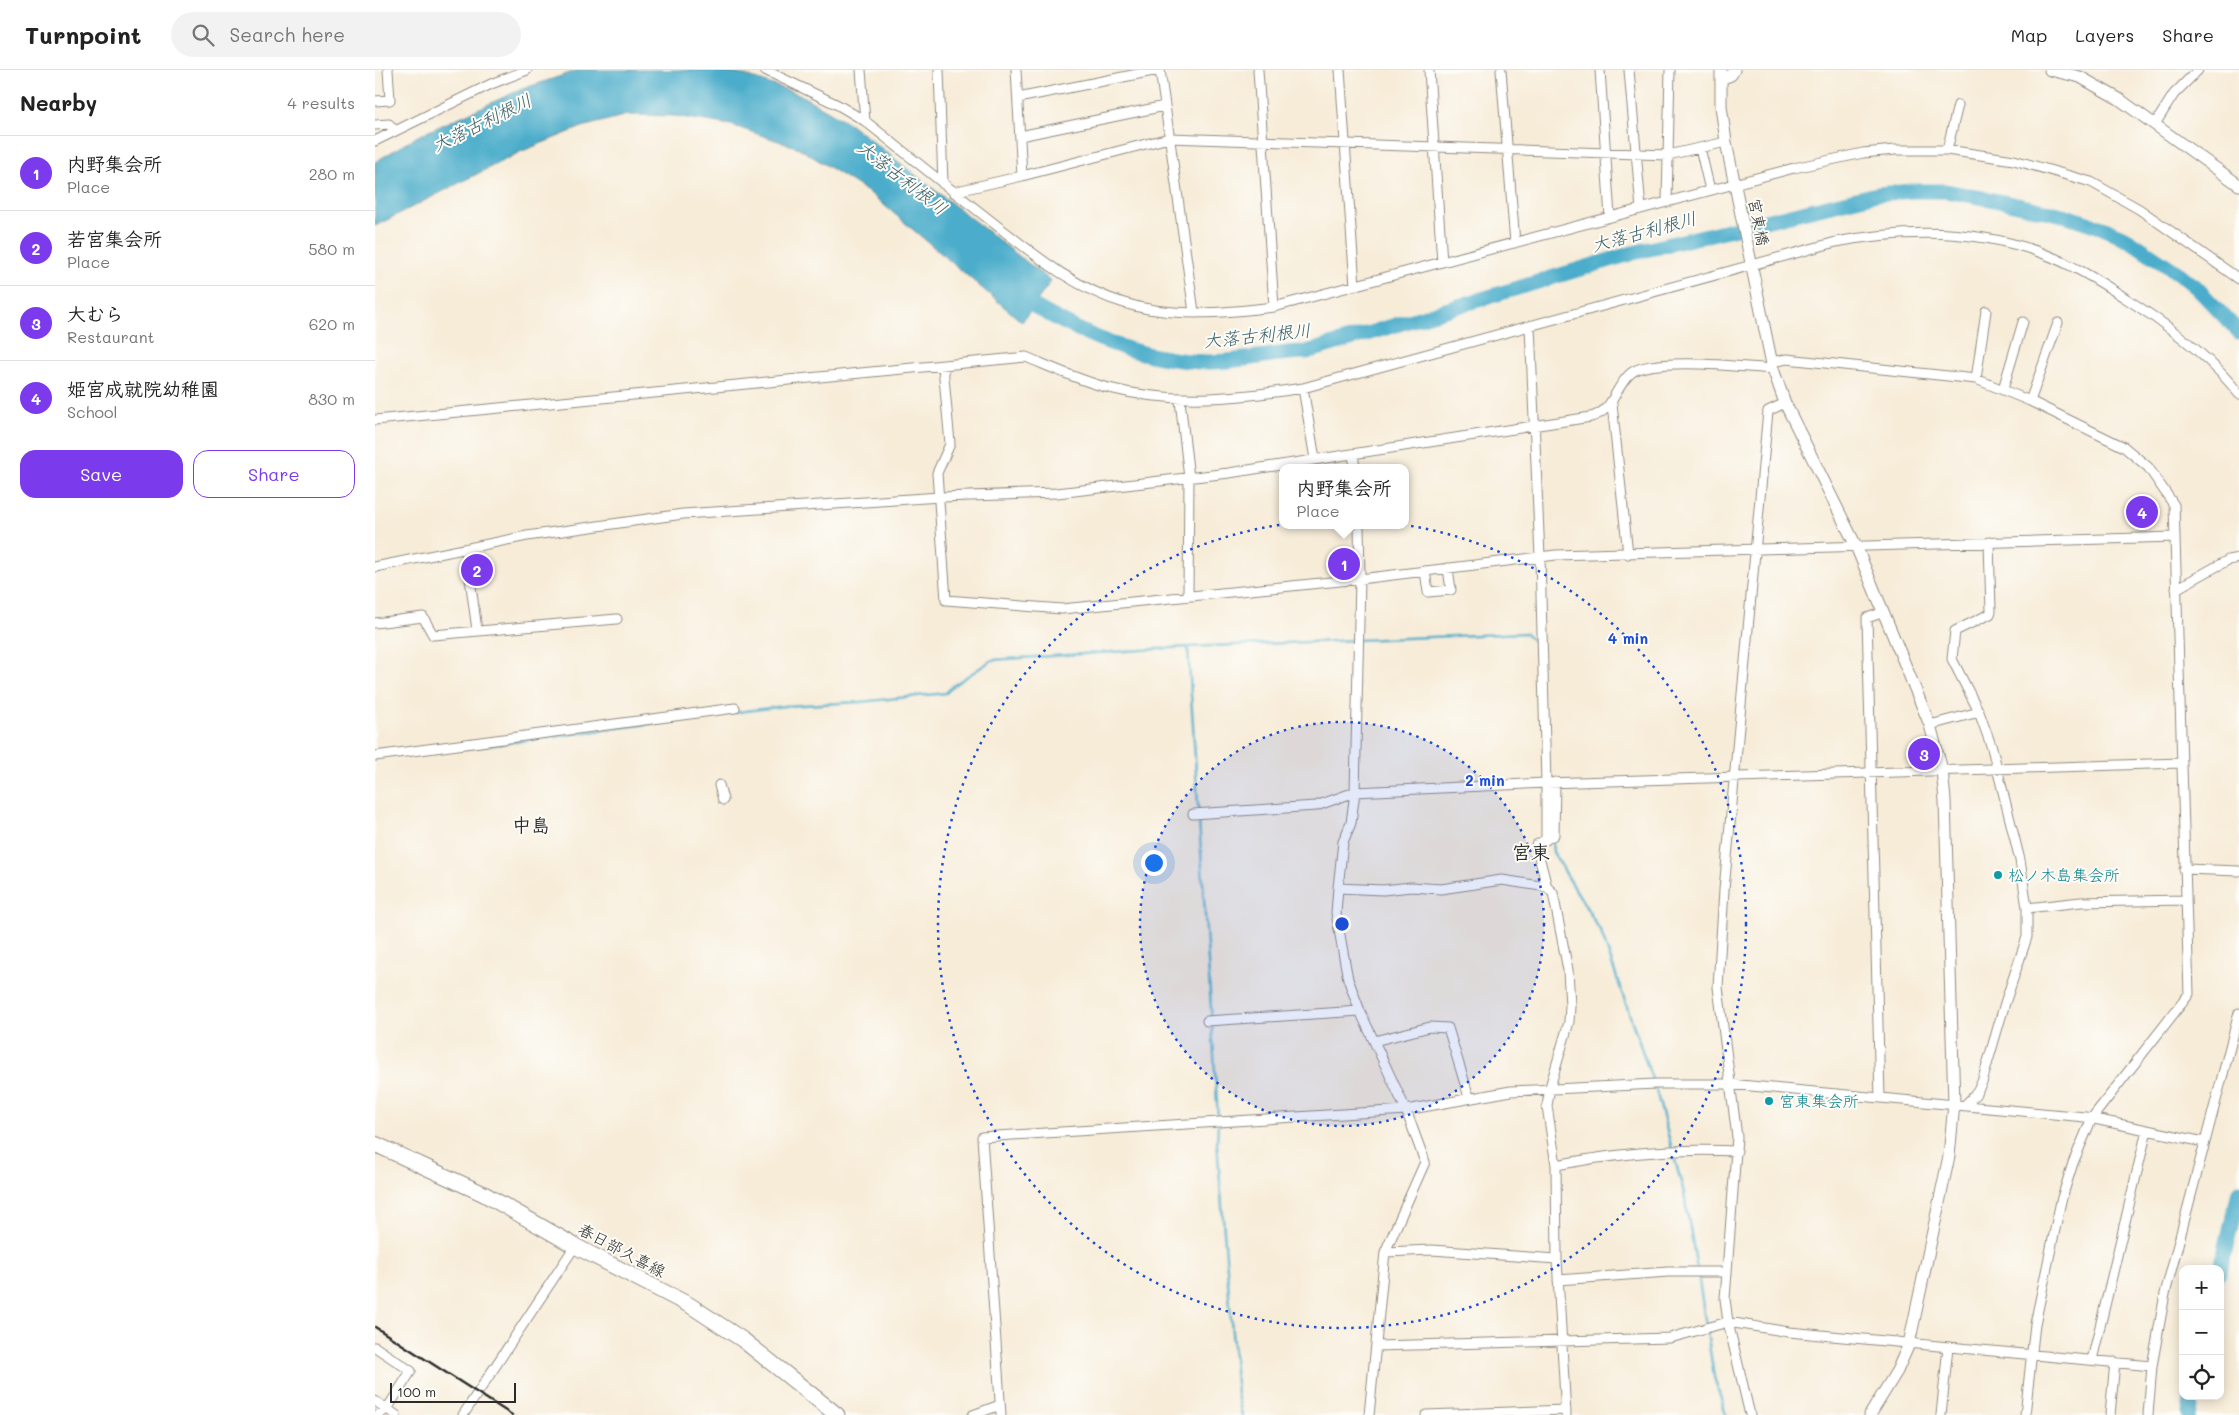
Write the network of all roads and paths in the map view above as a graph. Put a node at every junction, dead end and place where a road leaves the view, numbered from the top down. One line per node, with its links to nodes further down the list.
1 (388, 70): 21 (street)
2 (527, 70): 27 (street)
3 (765, 70): 24 (street)
4 (861, 70): 24 (street)
5 (939, 70): 42 (street)
6 (1017, 70): 20 (street)
7 (1159, 70): 20 (street); 23 (street)
8 (1258, 70): 31 (street)
9 (1340, 70): 33 (street)
10 (1429, 70): 34 (street)
11 (1501, 70): 36 (street)
12 (1600, 70): 38 (street)
13 (1629, 70): 39 (street)
14 (1670, 70): 40 (street)
15 (1735, 70): 19 (street)
16 (2050, 70): 18 (street)
17 (2199, 70): 25 (street)
18 (2082, 73): 25 (street)
19 (1721, 74): 32 (street, 宮東橋)
20 (1018, 98): 28 (street)
21 (375, 101)
22 (1958, 105): 37 (street)
23 (1165, 106): 28 (street); 29 (street)
24 (865, 121): 42 (street)
25 (2155, 124): 44 (street)
26 (375, 125): 27 (street)
27 (395, 131): 30 (street)
28 (1020, 136): 41 (street)
29 (1169, 138): 31 (street); 41 (street); 57 (street)
30 (375, 141)
31 (1263, 142): 33 (street); 55 (street)
32 (1726, 142): 35 (street); 43 (street, 宮東橋)
33 (1345, 145): 34 (street); 54 (street)
34 (1434, 147): 36 (street); 51 (street)
35 (1700, 148): 40 (street); 45 (street)
36 (1508, 150): 38 (street); 50 (street)
37 (1947, 150): 43 (street); 53 (street)
38 (1605, 153): 39 (street); 49 (street)
39 (1637, 154): 40 (street); 48 (street)
40 (1668, 155): 47 (street)
41 (1021, 176): 46 (street)
42 (943, 184): 46 (street)
43 (1735, 184): 45 (street); 52 (street, 宮東橋)
44 (2239, 185)
45 (1710, 190): 47 (street)
46 (953, 192): 57 (street)
47 (1667, 202): 48 (street)
48 (1641, 209): 49 (street)
49 (1610, 217): 50 (street)
50 (1515, 243): 51 (street)
51 (1442, 262): 54 (street)
52 (1751, 266): 60 (street); 62 (street, 宮東橋); 66 (street)
53 (2239, 279)
54 (1355, 286): 55 (street)
55 (1274, 307): 57 (street)
56 (1986, 311): 63 (street)
57 (1194, 312)
58 (2023, 322): 65 (street)
59 (2058, 323): 68 (street)
60 (1530, 326): 64 (street); 72 (street)
61 (943, 366): 67 (street); 71 (street); 79 (street)
62 (1772, 366): 63 (street); 69 (street, 宮東橋); 70 (street)
63 (1975, 379): 65 (street)
64 (1303, 388): 67 (street); 74 (street)
65 (2003, 389): 68 (street)
66 (2239, 394)
67 (1180, 400): 78 (street)
68 (2030, 401): 81 (street)
69 (1785, 403): 83 (street, 宮東橋); 85 (street)
70 (1612, 404): 72 (street); 86 (street)
71 (375, 420)
72 (1536, 426): 73 (street); 87 (street)
73 (1353, 454): 74 (street); 77 (street)
74 (1315, 459): 76 (street)
75 (1279, 464): 78 (street)
76 (1282, 464)
77 (1354, 464)
78 (1189, 478): 79 (street); 94 (street)
79 (939, 497): 84 (street); 94 (street)
80 (1359, 529): 92 (street)
81 (2175, 537): 82 (street); 93 (street)
82 (1989, 542): 83 (street); 100 (street)
83 (1856, 546): 85 (street); 95 (street, 宮東橋)
84 (466, 549): 89 (street); 98 (street)
85 (1756, 550): 86 (street); 107 (street)
86 (1629, 554): 87 (street)
87 (1540, 557): 90 (street); 108 (street)
88 (2239, 558): 93 (street)
89 (375, 567)
90 (1447, 568): 91 (street); 91 (street)
91 (1425, 571): 92 (street)
92 (1360, 579): 94 (street); 110 (street)
93 (2176, 589): 103 (street)
94 (1188, 596)
95 (1884, 612): 101 (street, 宮東橋); 106 (street)
96 (617, 619): 98 (street)
97 (375, 623): 98 (street)
98 (477, 630)
99 (735, 708): 102 (street)
100 (1979, 712): 101 (street); 104 (street)
101 (1930, 725): 105 (street, 宮東橋)
102 (375, 756)
103 (2181, 763): 104 (street); 113 (street)
104 (1997, 769): 105 (street); 118 (street)
105 (1942, 770): 106 (street); 127 (street, 宮東橋)
106 (1871, 773): 107 (street); 126 (street)
107 (1735, 777): 108 (street); 123 (street)
108 (1551, 782): 110 (street); 115 (street)
109 (719, 785): 111 (street)
110 (1355, 792): 112 (street); 116 (street)
111 (723, 800)
112 (1193, 814)
113 (2184, 869): 114 (street); 117 (street)
114 (2239, 871)
115 (1547, 887): 116 (street); 124 (street)
116 (1338, 888): 119 (street)
117 (2185, 900): 118 (street); 129 (street)
118 (2027, 908): 127 (street)
119 (1360, 1011): 121 (street); 122 (street)
120 (2239, 1012): 131 (street)
121 (1207, 1021)
122 (1374, 1041): 125 (street); 128 (street)
123 (1729, 1084): 124 (street); 126 (street); 133 (street)
124 (1550, 1087): 125 (street); 134 (street)
125 (1469, 1096): 128 (street)
126 (1880, 1098): 127 (street)
127 (1960, 1105): 129 (street); 142 (street, 宮東橋)
128 (1406, 1110): 136 (street); 152 (street)
129 (2092, 1118): 130 (street); 146 (street)
130 (2147, 1130): 131 (street); 147 (street)
131 (2204, 1142): 149 (street)
132 (375, 1144): 135 (main road, 春日部久喜線)
133 (1737, 1150): 134 (street); 138 (street)
134 (1556, 1165): 137 (street)
135 (575, 1246): 156 (street); 157 (main road, 春日部久喜線)
136 (1385, 1252): 137 (street); 143 (street)
137 (1557, 1259): 139 (street)
138 (1727, 1272): 139 (street); 140 (street)
139 (1558, 1280): 141 (street)
140 (1728, 1322): 141 (street); 142 (street); 161 (street)
141 (1562, 1339): 143 (street); 153 (street)
142 (1909, 1344): 145 (street); 162 (street, 宮東橋)
143 (1376, 1346): 159 (street)
144 (375, 1347): 151 (street)
145 (1948, 1347): 146 (street); 163 (street)
146 (2032, 1355): 147 (street); 164 (street)
147 (2092, 1360): 148 (street)
148 (2115, 1362): 149 (street); 165 (street)
149 (2152, 1366): 166 (street)
150 (375, 1401): 151 (street)
151 (387, 1409): 154 (street); 155 (street)
152 (1000, 1410): 158 (street)
153 (1566, 1413): 160 (street)
154 (378, 1415)
155 (396, 1415)
156 (463, 1415)
157 (837, 1415)
158 (973, 1415)
159 (1369, 1415)
160 (1426, 1415)
161 (1750, 1415)
162 (1870, 1415)
163 (1941, 1415)
164 (2025, 1415)
165 (2110, 1415)
166 (2148, 1415)

